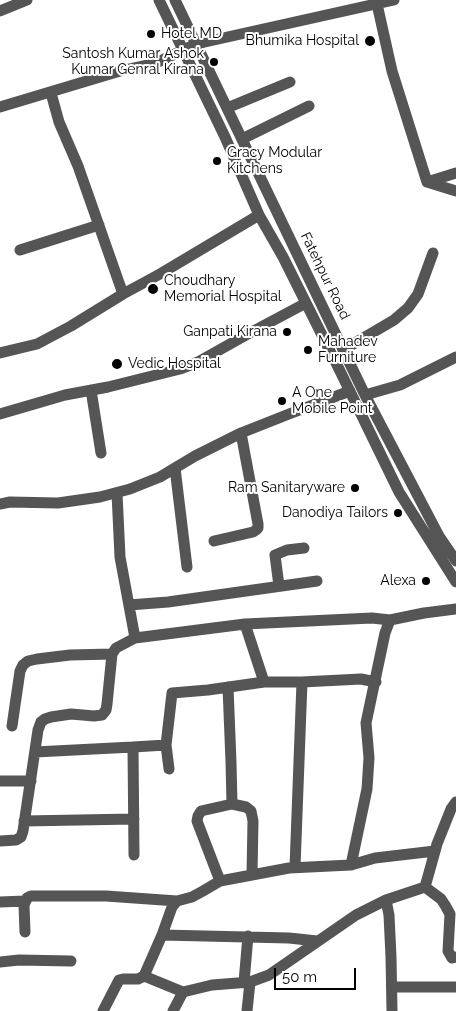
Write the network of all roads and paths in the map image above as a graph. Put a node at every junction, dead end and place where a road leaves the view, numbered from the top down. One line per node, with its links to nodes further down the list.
1 (27, 0): 6 (street)
2 (159, 0): 8 (street)
3 (175, 0): 7 (street, Fatehpur Road)
4 (394, 0): 5 (street)
5 (377, 4): 7 (street); 16 (street)
6 (0, 11)
7 (196, 44): 8 (street); 13 (street, Fatehpur Road)
8 (182, 49): 10 (street); 18 (street)
9 (290, 82): 13 (street)
10 (51, 92): 12 (street); 19 (street)
11 (309, 106): 14 (street)
12 (0, 107)
13 (227, 108): 14 (street, Fatehpur Road)
14 (242, 140): 24 (street, Fatehpur Road)
15 (456, 173): 16 (street)
16 (427, 182): 17 (street)
17 (456, 191)
18 (259, 215): 22 (street); 23 (street)
19 (99, 225): 20 (street); 22 (street)
20 (20, 250)
21 (434, 253): 24 (street)
22 (123, 294): 25 (street)
23 (306, 303): 27 (street); 28 (street)
24 (343, 350): 29 (street, Fatehpur Road)
25 (0, 353)
26 (456, 358): 29 (street)
27 (91, 390): 30 (street); 32 (street)
28 (350, 391): 31 (street); 41 (street)
29 (365, 394): 38 (street, Fatehpur Road)
30 (0, 414)
31 (241, 433): 33 (street); 36 (street)
32 (101, 453)
33 (175, 468): 34 (street); 39 (street)
34 (117, 492): 35 (street); 43 (street)
35 (0, 504)
36 (214, 541)
37 (304, 548): 42 (street)
38 (456, 561)
39 (187, 567)
40 (317, 581): 42 (street)
41 (456, 582)
42 (279, 586): 43 (street)
43 (129, 606): 47 (street)
44 (456, 609): 45 (street)
45 (390, 620): 46 (street); 51 (street)
46 (245, 624): 47 (street); 49 (street)
47 (135, 638): 48 (street)
48 (112, 654): 53 (street); 56 (street)
49 (264, 682): 50 (street); 52 (street)
50 (302, 682): 51 (street); 68 (street)
51 (376, 682): 67 (street)
52 (228, 687): 54 (street); 61 (street)
53 (12, 726)
54 (166, 745): 55 (street); 57 (street)
55 (133, 747): 56 (street); 62 (street)
56 (35, 752): 59 (street)
57 (169, 769)
58 (0, 781): 59 (street)
59 (31, 781): 63 (street)
60 (456, 802): 65 (street)
61 (232, 804): 69 (street); 70 (street)
62 (134, 819): 63 (street); 66 (street)
63 (24, 821): 64 (street)
64 (0, 841)
65 (435, 851): 67 (street); 71 (street)
66 (134, 855)
67 (351, 866): 68 (street)
68 (295, 867): 69 (street)
69 (252, 874): 70 (street)
70 (220, 881): 74 (street)
71 (425, 887): 72 (street); 76 (street)
72 (386, 900): 80 (street); 86 (street)
73 (25, 901): 74 (street); 75 (street); 77 (street)
74 (177, 901): 78 (street)
75 (0, 902)
76 (453, 917): 81 (street)
77 (25, 932)
78 (162, 935): 79 (street); 84 (street)
79 (248, 936): 80 (street); 85 (street)
80 (317, 941): 85 (street)
81 (456, 958)
82 (71, 960): 83 (street)
83 (0, 962)
84 (144, 976): 88 (street); 89 (street)
85 (247, 982): 88 (street); 91 (street)
86 (392, 987): 87 (street); 92 (street)
87 (456, 987)
88 (183, 992): 90 (street)
89 (103, 1011)
90 (173, 1011)
91 (246, 1011)
92 (392, 1011)

